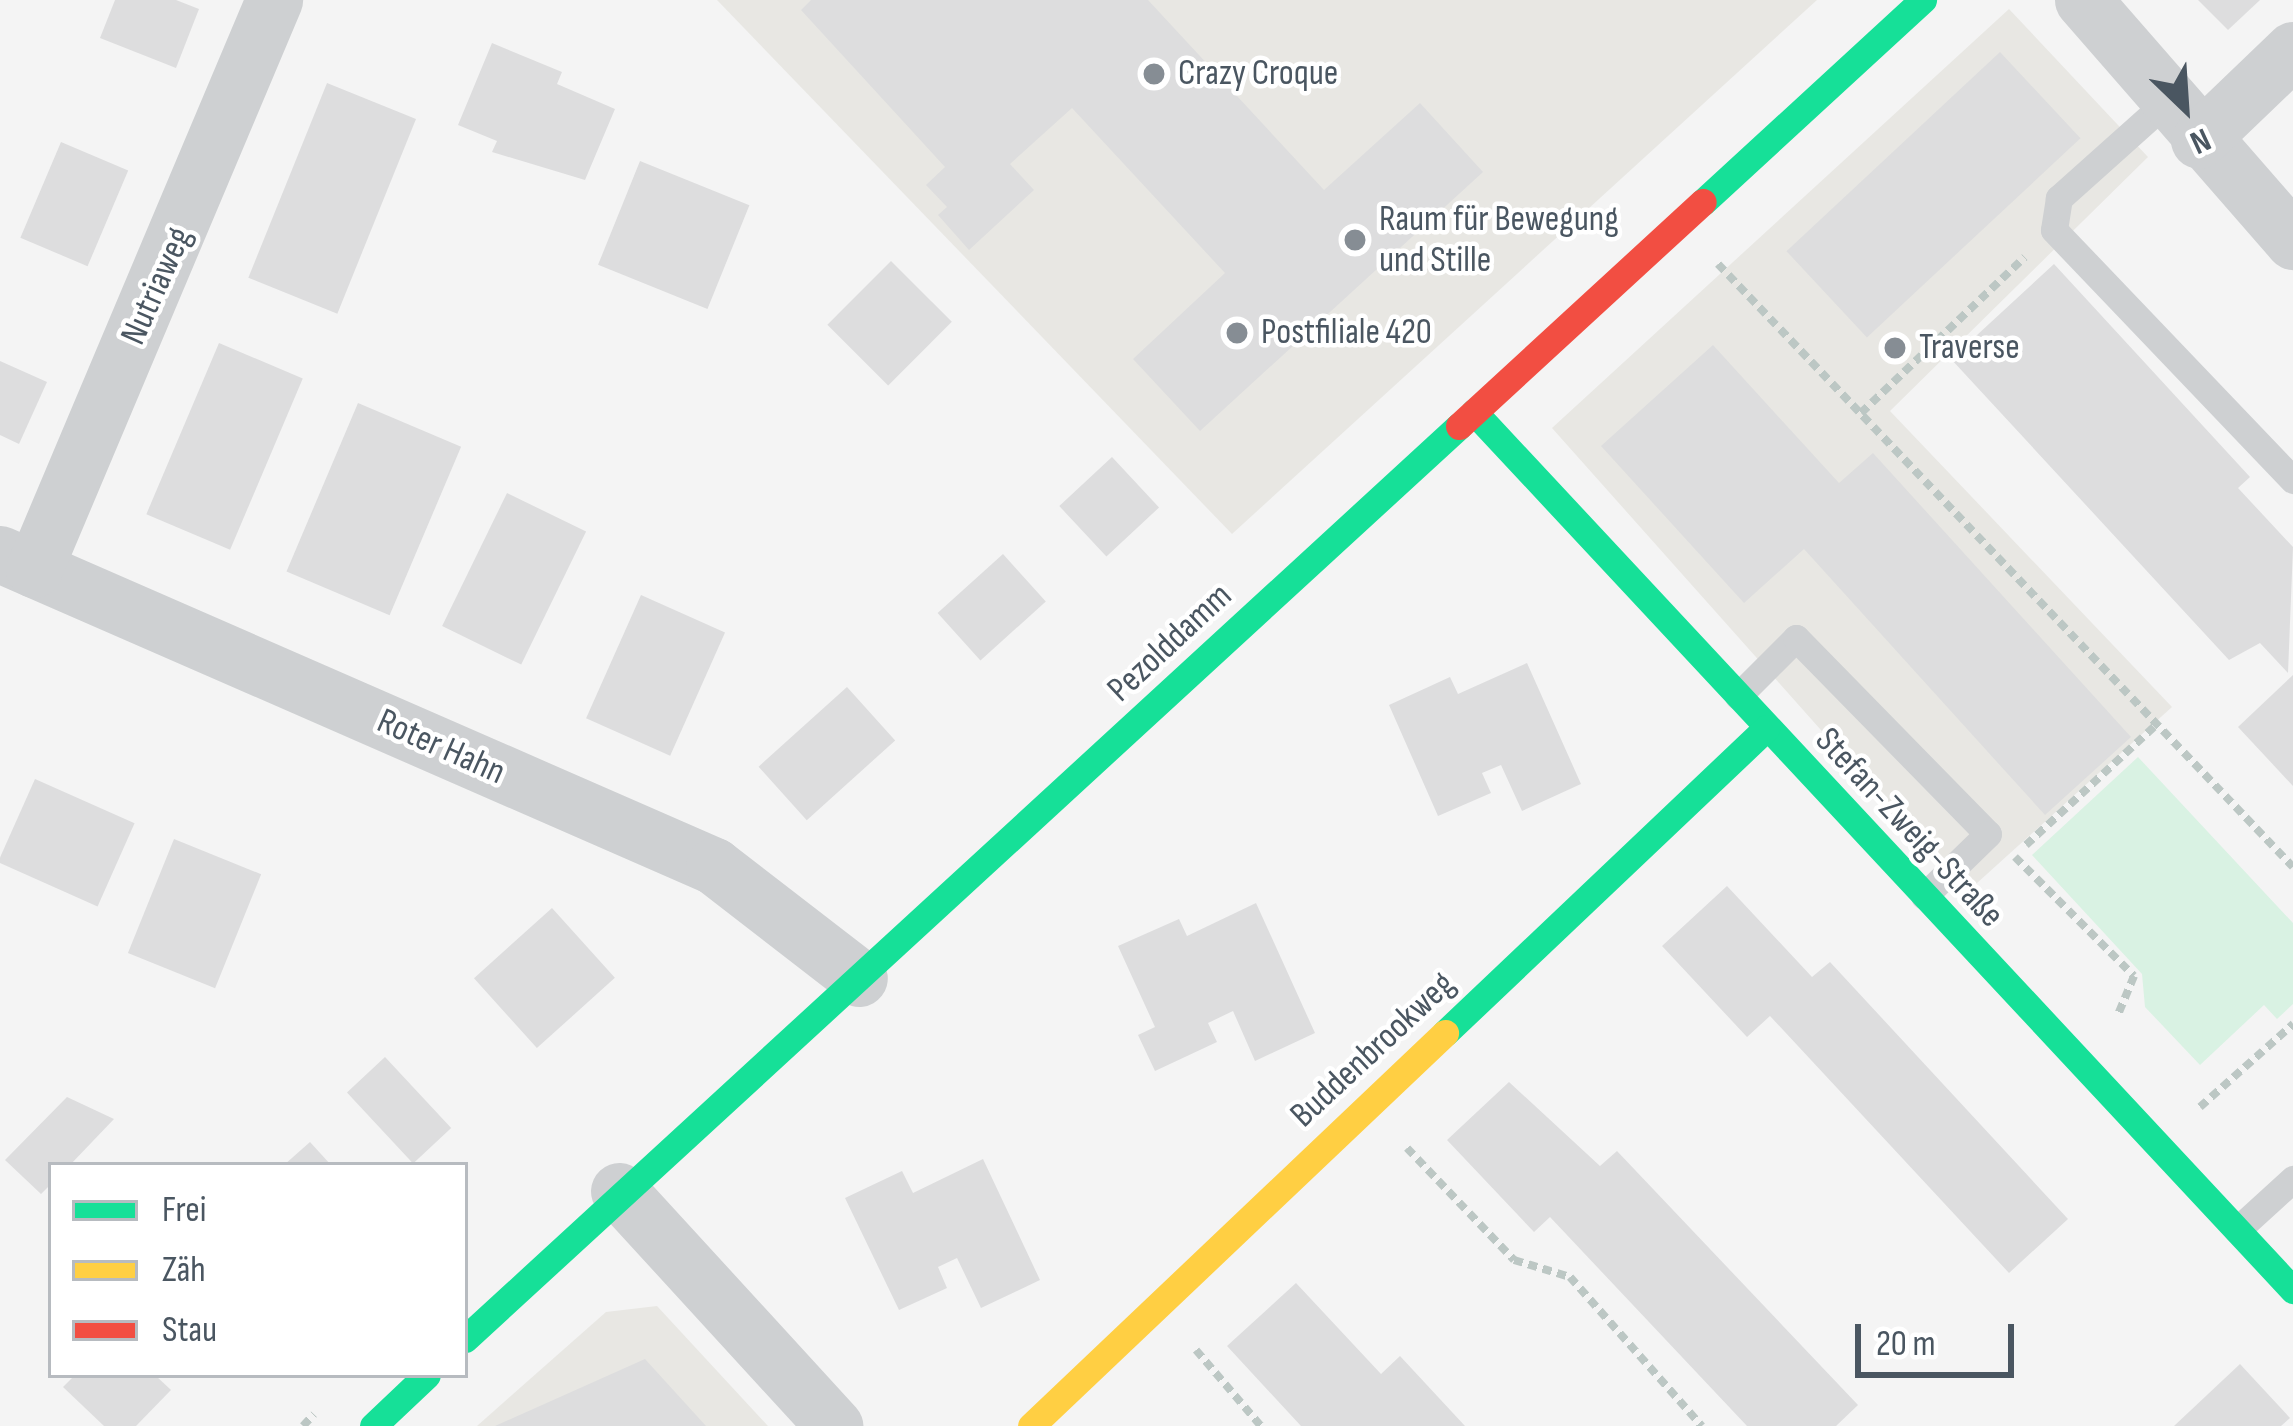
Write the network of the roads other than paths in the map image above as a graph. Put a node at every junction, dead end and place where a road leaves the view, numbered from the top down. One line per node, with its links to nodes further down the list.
1 (274, 0): 9 (street, Nutriaweg)
2 (1923, 0): 7 (street, Pezolddamm)
3 (2083, 0): 5 (street)
4 (2293, 50): 5 (street)
5 (2185, 119): 6 (street); 8 (lane)
6 (2293, 242)
7 (1474, 412): 10 (street, Stefan-Zweig-Straße); 13 (street, Pezolddamm)
8 (2293, 480)
9 (17, 562): 13 (street, Roter Hahn)
10 (1737, 697): 11 (street, Stefan-Zweig-Straße); 12 (lane)
11 (1766, 728): 12 (street, Stefan-Zweig-Straße); 22 (street, Buddenbrookweg)
12 (1924, 896): 16 (street, Stefan-Zweig-Straße)
13 (859, 978): 15 (street, Pezolddamm)
14 (2293, 1180): 16 (lane)
15 (620, 1192): 18 (street, Pezolddamm); 21 (street)
16 (2236, 1230): 17 (street, Stefan-Zweig-Straße)
17 (2293, 1290)
18 (468, 1336)
19 (424, 1378): 20 (street)
20 (387, 1421)
21 (834, 1426)
22 (1031, 1426)

